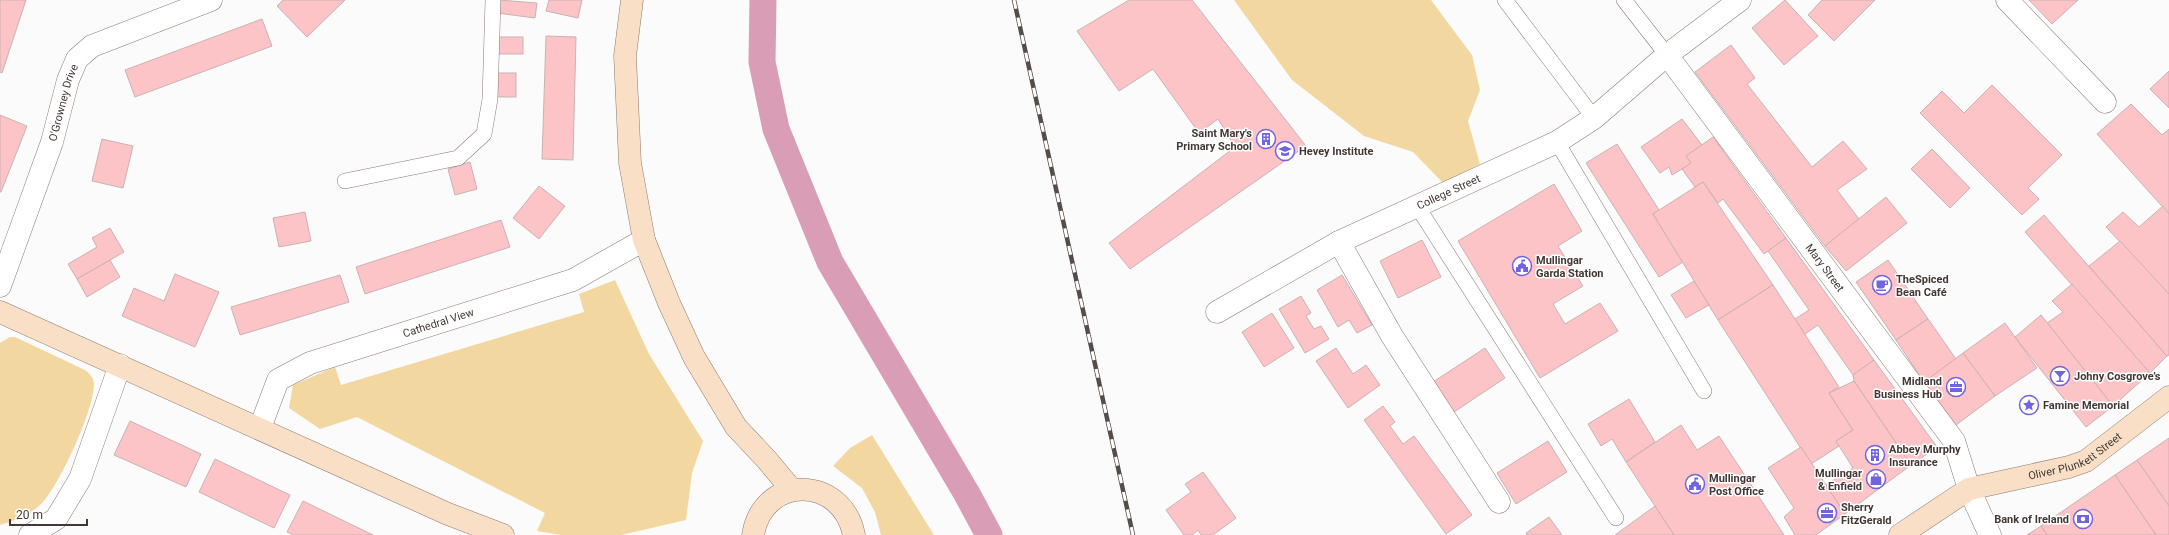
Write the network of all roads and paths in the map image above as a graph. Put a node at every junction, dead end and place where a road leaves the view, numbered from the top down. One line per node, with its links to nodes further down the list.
1 (211, 0): 16 (street, O'Growney Drive)
2 (493, 0): 12 (lane)
3 (632, 0): 14 (street)
4 (1505, 0): 10 (lane)
5 (1624, 0): 8 (lane)
6 (1740, 0): 8 (street, College Street)
7 (2007, 0): 9 (street)
8 (1667, 55): 10 (street, College Street); 23 (street, Mary Street)
9 (2105, 102)
10 (1594, 118): 11 (street, College Street)
11 (1557, 142): 13 (street, College Street); 20 (lane)
12 (345, 181)
13 (1418, 206): 15 (street, College Street); 26 (lane)
14 (644, 240): 22 (street, Cathedral View); 24 (street)
15 (1339, 242): 18 (street, College Street); 25 (street)
16 (0, 286)
17 (0, 312): 19 (street)
18 (1217, 312)
19 (120, 365): 22 (street); 27 (street)
20 (1704, 391)
21 (2169, 397): 23 (street, Oliver Plunkett Street)
22 (260, 428): 28 (street)
23 (1969, 488): 31 (street); 32 (street, Mary Street)
24 (792, 490): 29 (street); 30 (street)
25 (1499, 502)
26 (1616, 518)
27 (30, 535)
28 (503, 535)
29 (752, 535)
30 (854, 535)
31 (1900, 535)
32 (1990, 535)

